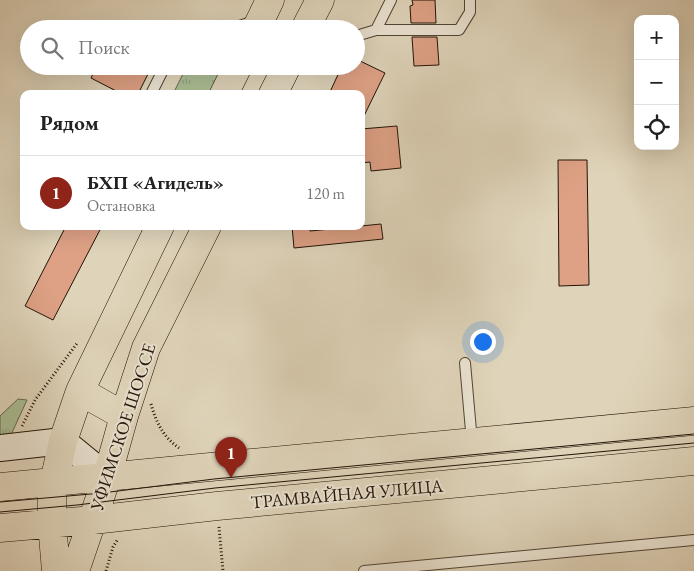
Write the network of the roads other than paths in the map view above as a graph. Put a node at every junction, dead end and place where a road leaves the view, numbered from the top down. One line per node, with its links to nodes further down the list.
1 (320, 0): 5 (main road)
2 (378, 0): 4 (lane)
3 (470, 0): 6 (lane)
4 (390, 3): 6 (lane)
5 (310, 20)
6 (376, 30): 7 (lane)
7 (365, 33)
8 (160, 75): 11 (lane)
9 (234, 75): 12 (main road)
10 (282, 75): 13 (main road)
11 (153, 90)
12 (226, 90)
13 (275, 90)
14 (158, 230): 17 (main road)
15 (205, 230): 18 (main road, УФИМСКОЕ ШОССЕ)
16 (465, 363): 21 (lane)
17 (80, 391): 18 (main road); 20 (main road)
18 (124, 416): 24 (main road, УФИМСКОЕ ШОССЕ)
19 (694, 421): 21 (main road)
20 (63, 441): 22 (street); 24 (street); 25 (main road)
21 (472, 443): 24 (main road)
22 (6, 447)
23 (694, 461): 27 (main road, ТРАМВАЙНАЯ УЛИЦА)
24 (107, 477): 25 (main road); 27 (main road, УФИМСКОЕ ШОССЕ)
25 (54, 482): 26 (main road); 28 (main road)
26 (0, 487)
27 (93, 520): 28 (main road, ТРАМВАЙНАЯ УЛИЦА); 32 (main road, УФИМСКОЕ ШОССЕ)
28 (52, 523): 29 (main road, ТРАМВАЙНАЯ УЛИЦА); 31 (main road)
29 (0, 528)
30 (694, 540): 33 (lane)
31 (56, 571)
32 (75, 571)
33 (364, 571)

